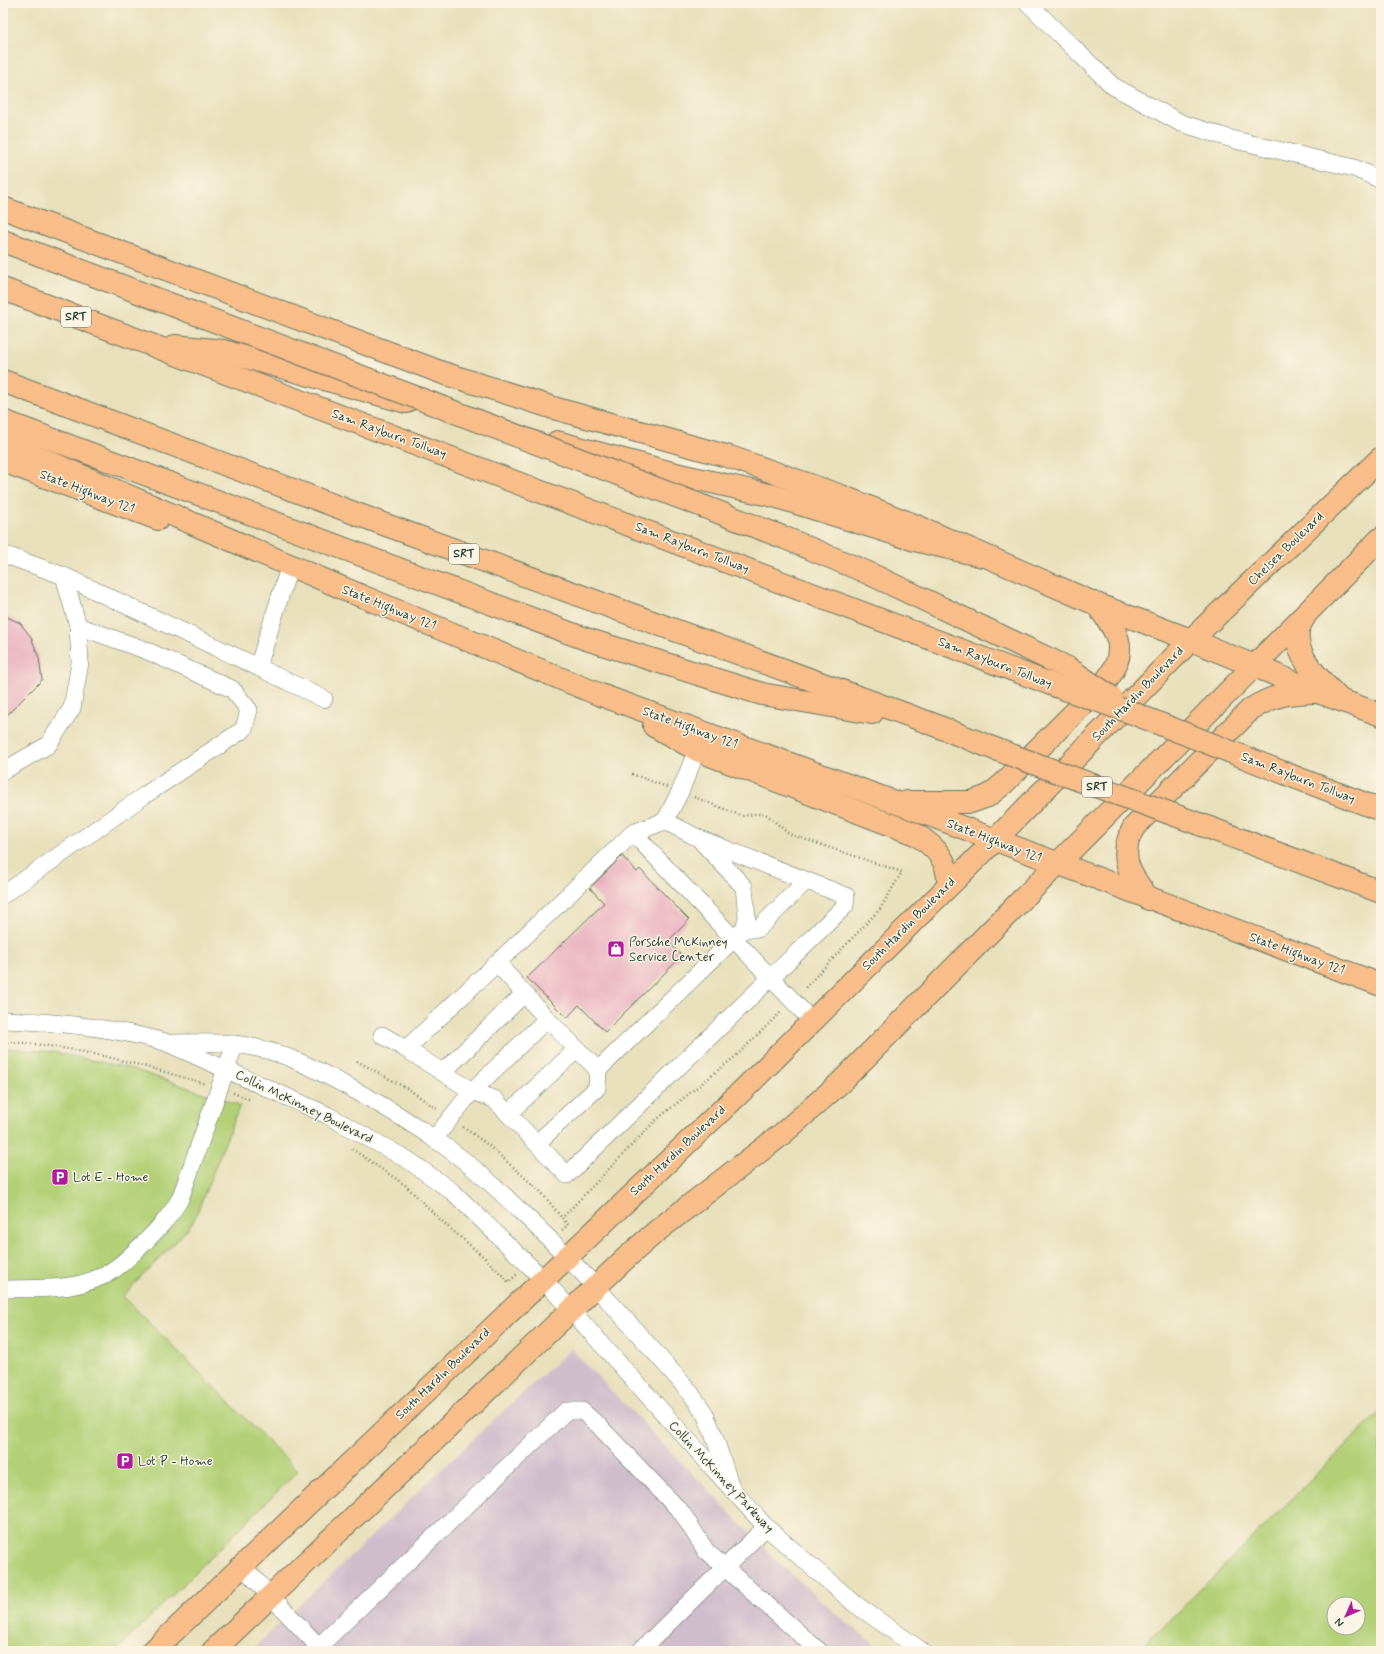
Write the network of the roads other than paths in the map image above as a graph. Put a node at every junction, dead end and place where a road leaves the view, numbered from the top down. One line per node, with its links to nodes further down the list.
1 (1028, 3): 2 (street)
2 (1381, 180)
3 (3, 208): 14 (main road)
4 (3, 241): 28 (main road, bridge)
5 (3, 289): 6 (main road, Sam Rayburn Tollway / SRT)
6 (146, 344): 14 (main road); 28 (main road, Sam Rayburn Tollway / SRT, bridge)
7 (3, 381): 30 (main road, SRT)
8 (3, 421): 30 (main road)
9 (3, 442): 17 (main road)
10 (1381, 458): 21 (main road, Chelsea Boulevard)
11 (3, 461): 15 (main road, State Highway 121)
12 (1381, 538): 19 (main road)
13 (3, 554): 16 (street)
14 (983, 556): 18 (main road)
15 (289, 568): 17 (main road, State Highway 121); 23 (street)
16 (64, 576): 20 (street); 23 (street)
17 (359, 594): 25 (main road, State Highway 121)
18 (1096, 604): 21 (main road); 33 (main road)
19 (1308, 612): 22 (main road); 27 (main road)
20 (78, 626): 32 (street); 43 (street)
21 (1191, 640): 22 (main road); 38 (main road, South Hardin Boulevard)
22 (1254, 665): 24 (main road); 39 (main road)
23 (258, 667): 26 (street)
24 (1318, 692): 27 (main road); 44 (main road)
25 (598, 694): 31 (main road); 33 (main road, State Highway 121)
26 (324, 699)
27 (1339, 699): 29 (main road)
28 (1135, 714): 34 (main road, Sam Rayburn Tollway / SRT, bridge)
29 (1381, 715)
30 (927, 722): 42 (main road, SRT, bridge)
31 (697, 750): 35 (street); 41 (main road)
32 (7, 764)
33 (892, 801): 38 (main road, State Highway 121)
34 (1381, 810)
35 (665, 821): 36 (street); 37 (street)
36 (633, 833): 45 (street); 46 (street)
37 (700, 839): 40 (street); 45 (street)
38 (994, 841): 39 (main road, State Highway 121); 41 (main road, South Hardin Boulevard)
39 (1057, 865): 44 (main road, State Highway 121); 67 (main road)
40 (806, 880): 45 (street); 47 (street)
41 (948, 886): 52 (main road, South Hardin Boulevard)
42 (1381, 892)
43 (3, 894)
44 (1149, 899): 48 (main road, State Highway 121)
45 (739, 934): 47 (street); 59 (street)
46 (497, 963): 49 (street); 56 (street)
47 (771, 979): 52 (street); 64 (street)
48 (1381, 985)
49 (524, 994): 50 (street); 60 (street)
50 (547, 1019): 57 (street); 61 (street)
51 (3, 1020): 54 (street, Collin McKinney Boulevard)
52 (812, 1021): 65 (main road, South Hardin Boulevard)
53 (382, 1035): 56 (street)
54 (165, 1042): 55 (street, Collin McKinney Boulevard); 58 (street, Collin McKinney Boulevard)
55 (235, 1044): 58 (street); 63 (street, Collin McKinney Boulevard)
56 (406, 1049): 60 (street)
57 (577, 1049): 59 (street); 62 (street)
58 (226, 1070): 66 (street, Collin McKinney Boulevard); 68 (street)
59 (598, 1070): 64 (street)
60 (443, 1072): 61 (street)
61 (472, 1091): 62 (street); 63 (street)
62 (508, 1114): 64 (street)
63 (434, 1139): 65 (street, Collin McKinney Boulevard)
64 (537, 1144)
65 (567, 1255): 66 (main road, South Hardin Boulevard); 67 (street, Collin McKinney Boulevard)
66 (543, 1279): 69 (street, Collin McKinney Parkway); 72 (main road, South Hardin Boulevard)
67 (596, 1286): 69 (main road); 70 (street, Collin McKinney Boulevard)
68 (3, 1288)
69 (571, 1310): 70 (street, Collin McKinney Parkway); 74 (main road)
70 (732, 1490): 71 (street, Collin McKinney Parkway)
71 (766, 1527): 73 (street); 80 (street, Collin McKinney Parkway)
72 (242, 1566): 74 (street); 76 (main road, South Hardin Boulevard)
73 (725, 1568): 75 (street); 78 (street); 79 (street)
74 (270, 1596): 75 (street); 77 (main road)
75 (319, 1650)
76 (153, 1651)
77 (213, 1651)
78 (640, 1651)
79 (818, 1651)
80 (922, 1651)

